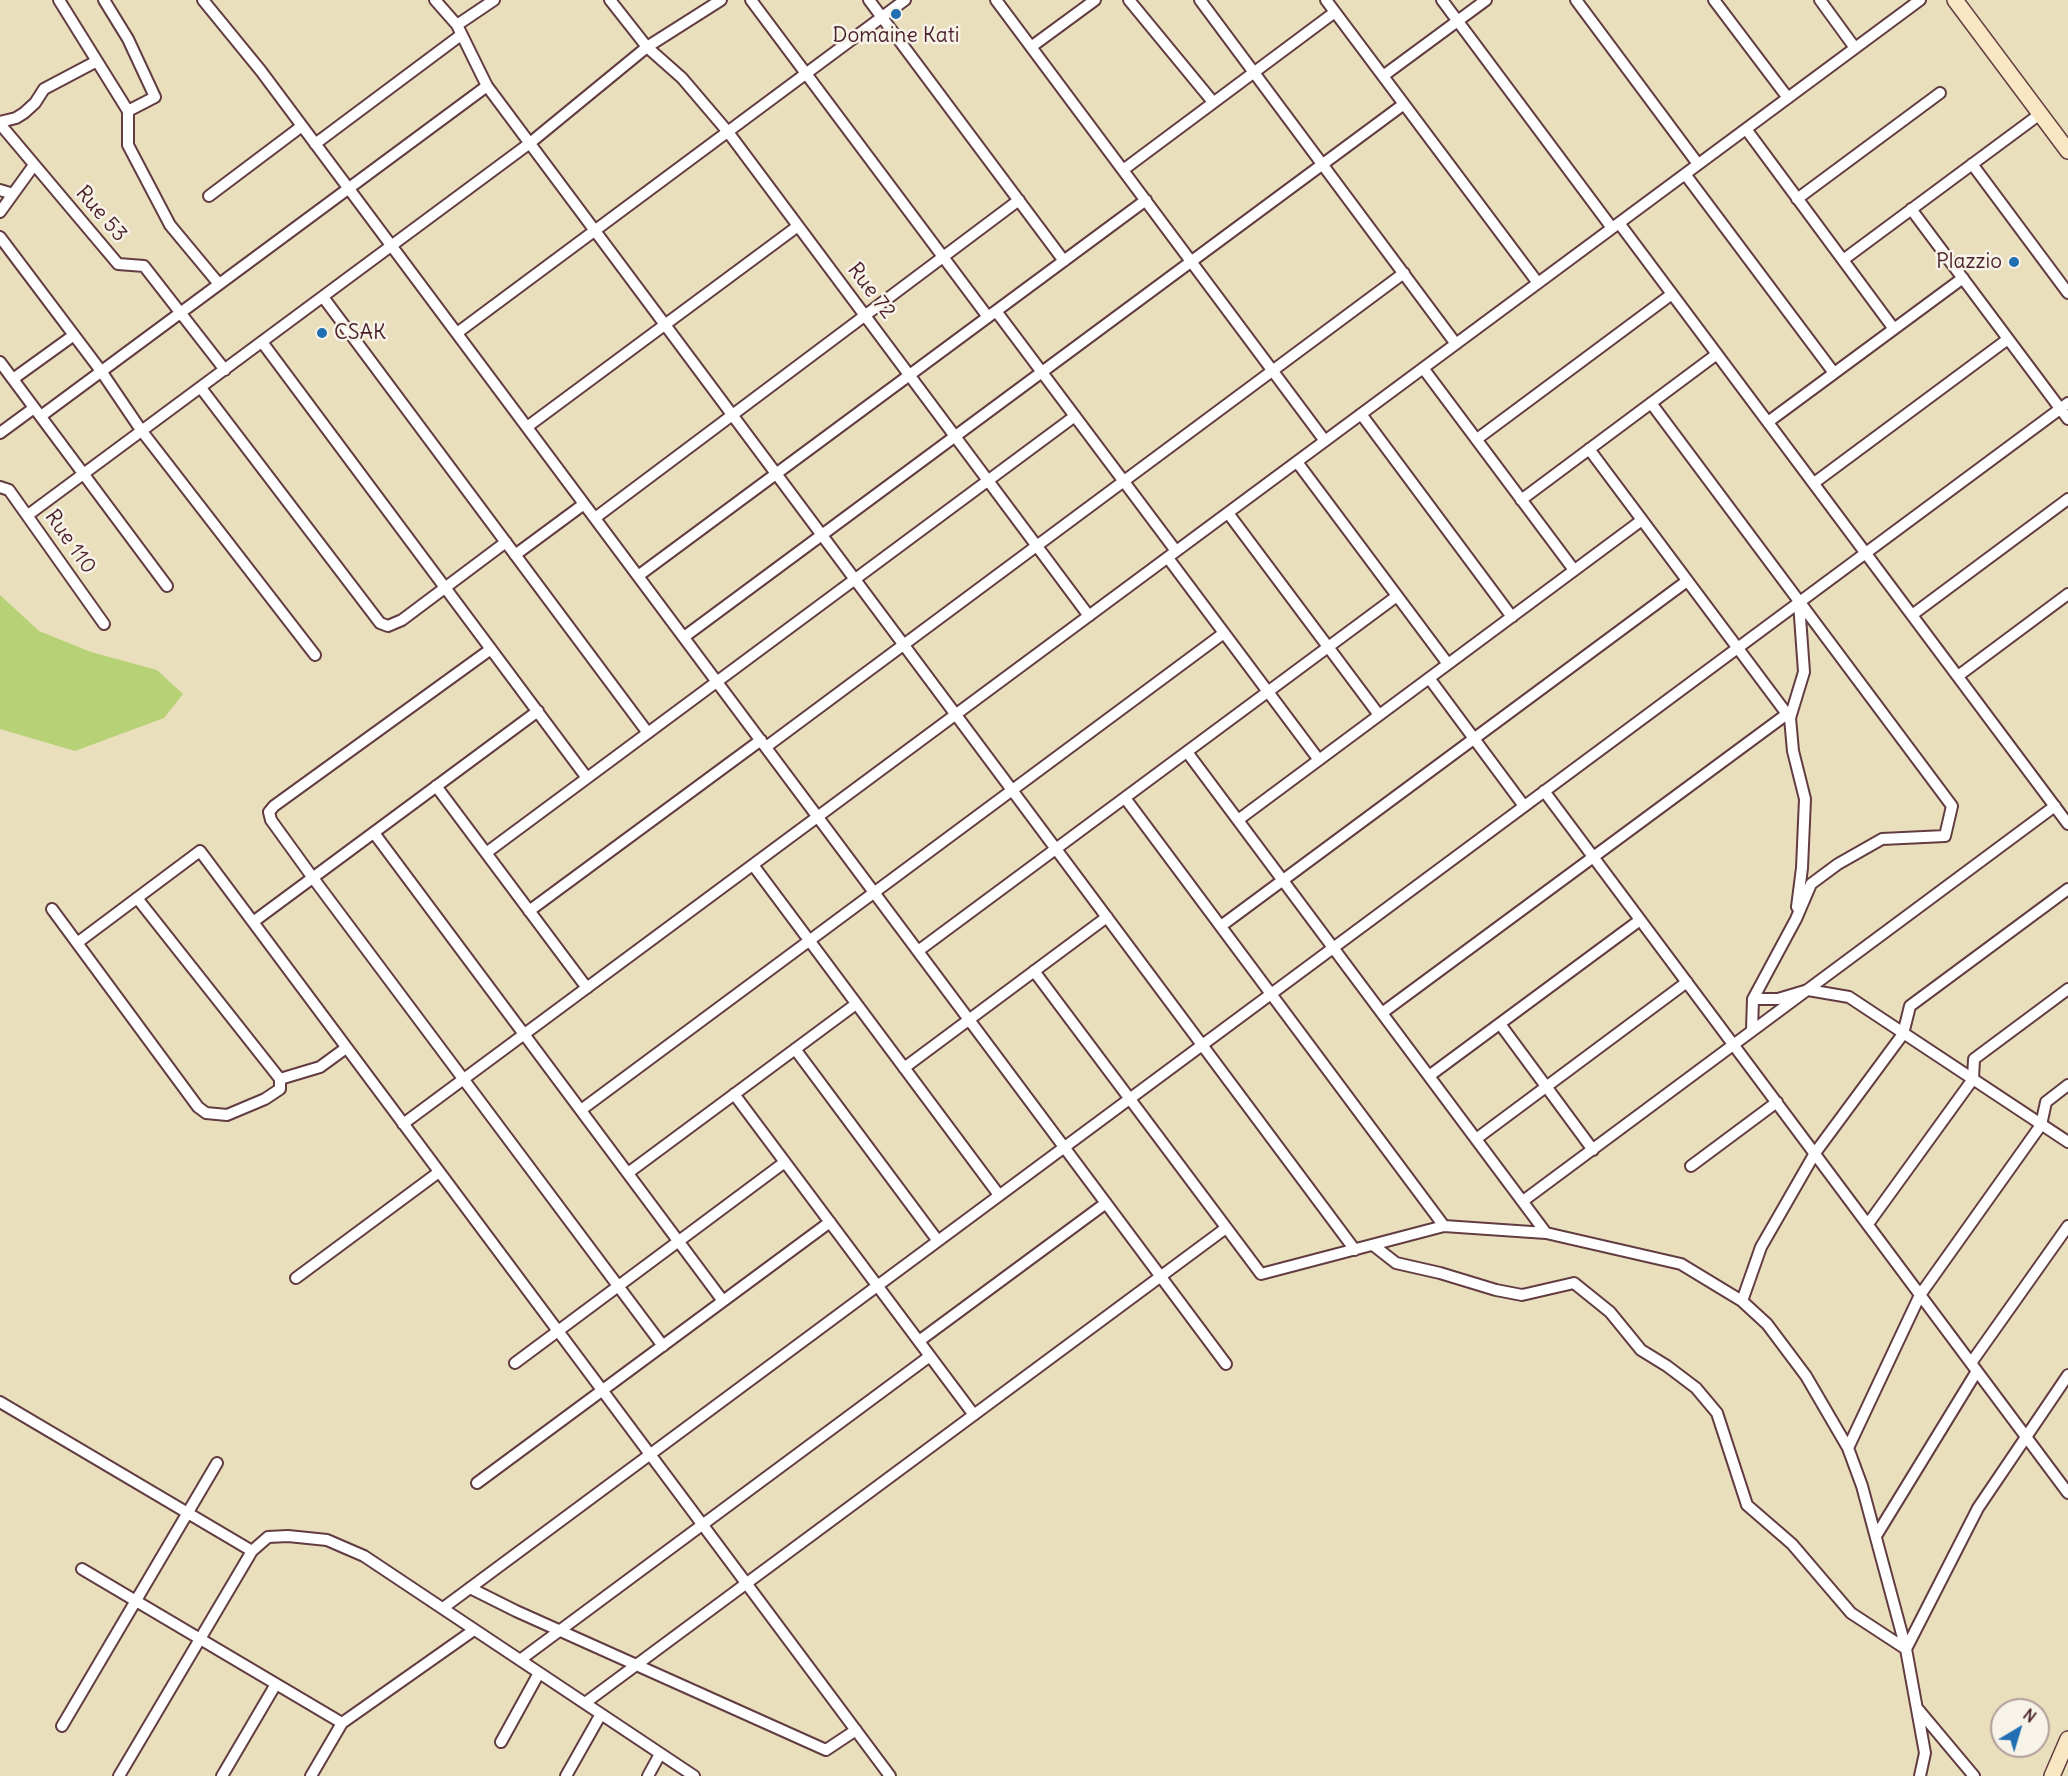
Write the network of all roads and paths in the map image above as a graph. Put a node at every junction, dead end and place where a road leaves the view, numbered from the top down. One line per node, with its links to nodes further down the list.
1 (60, 0): 30 (street)
2 (104, 0): 39 (street)
3 (203, 0): 42 (street)
4 (435, 0): 26 (street)
5 (494, 0): 26 (street)
6 (610, 0): 27 (street, Rue 72)
7 (720, 0): 27 (street)
8 (752, 0): 32 (street)
9 (869, 0): 24 (street)
10 (905, 0): 24 (street)
11 (996, 0): 28 (street)
12 (1095, 0): 28 (street)
13 (1129, 0): 37 (street)
14 (1200, 0): 31 (street)
15 (1326, 0): 23 (street)
16 (1442, 0): 25 (street)
17 (1486, 0): 25 (street)
18 (1576, 0): 49 (street)
19 (1714, 0): 36 (street)
20 (1820, 0): 29 (street)
21 (1920, 0): 29 (street)
22 (1955, 0): 40 (main road)
23 (1335, 12): 31 (street); 33 (street)
24 (882, 17): 32 (street); 59 (street)
25 (1458, 21): 33 (street); 63 (street)
26 (459, 30): 34 (street); 45 (street)
27 (647, 47): 44 (street, Rue 72); 46 (street)
28 (1031, 47): 52 (street)
29 (1855, 48): 36 (street)
30 (97, 61): 39 (street); 41 (street)
31 (1254, 72): 37 (street); 48 (street)
32 (806, 73): 44 (street); 68 (street)
33 (1383, 76): 38 (street)
34 (487, 86): 46 (street); 54 (street)
35 (1940, 93): 58 (street)
36 (1788, 98): 43 (street)
37 (1213, 102): 52 (street)
38 (1404, 104): 48 (street); 74 (street)
39 (128, 111): 75 (street)
40 (2040, 114): 47 (main road); 50 (street)
41 (0, 123): 51 (street, Rue 53)
42 (302, 126): 45 (street); 57 (street)
43 (1746, 129): 49 (street); 58 (street)
44 (728, 132): 64 (street, Rue 72); 65 (street)
45 (315, 144): 54 (street)
46 (530, 144): 65 (street); 67 (street)
47 (2068, 151)
48 (1322, 164): 71 (street); 72 (street)
49 (1698, 164): 53 (street)
50 (1972, 164): 61 (street); 76 (street)
51 (34, 165): 56 (street); 79 (street, Rue 53)
52 (1123, 170): 60 (street)
53 (1686, 174): 63 (street); 96 (street)
54 (349, 188): 67 (street); 75 (street)
55 (0, 190): 56 (street)
56 (13, 194): 62 (street)
57 (209, 196)
58 (1797, 199): 69 (street)
59 (1018, 200): 68 (street); 70 (street)
60 (1146, 200): 70 (street); 71 (street)
61 (1911, 209): 69 (street); 73 (street)
62 (0, 212)
63 (1616, 225): 74 (street); 77 (street)
64 (798, 226): 81 (street, Rue 72); 82 (street)
65 (594, 230): 82 (street); 84 (street)
66 (0, 238): 85 (street)
67 (392, 246): 78 (street); 84 (street)
68 (943, 257): 80 (street); 81 (street)
69 (1843, 260): 83 (street)
70 (1064, 261): 80 (street)
71 (1191, 261): 93 (street); 95 (street)
72 (1404, 273): 88 (street); 93 (street)
73 (1963, 278): 83 (street); 86 (street)
74 (1538, 283): 88 (street)
75 (219, 284): 79 (street)
76 (2068, 292)
77 (1672, 294): 89 (street); 112 (street)
78 (323, 297): 87 (street); 130 (street)
79 (180, 313): 92 (street, Rue 53); 94 (street)
80 (992, 314): 95 (street); 97 (street)
81 (865, 316): 97 (street, Rue 72); 104 (street)
82 (665, 325): 104 (street); 108 (street)
83 (1894, 329): 96 (street)
84 (457, 333): 108 (street)
85 (74, 335): 94 (street); 98 (street)
86 (2008, 339): 101 (street); 120 (street)
87 (262, 342): 92 (street); 140 (street)
88 (1456, 344): 91 (street)
89 (1718, 354): 100 (street); 107 (street)
90 (0, 362): 98 (street)
91 (1423, 368): 103 (street); 112 (street)
92 (225, 370): 99 (street)
93 (1273, 370): 113 (street); 119 (street)
94 (101, 371): 102 (street); 109 (street)
95 (1042, 372): 105 (street); 111 (street)
96 (1834, 373): 107 (street)
97 (909, 375): 111 (street, Rue 72); 117 (street)
98 (13, 379): 102 (street)
99 (201, 388): 109 (street); 140 (street)
100 (1651, 403): 114 (street); 143 (street)
101 (2064, 406): 106 (street); 132 (street)
102 (38, 412): 110 (street); 116 (street)
103 (1361, 414): 113 (street); 146 (street)
104 (732, 415): 117 (street); 127 (street)
105 (1075, 416): 118 (street); 119 (street)
106 (2068, 419)
107 (1768, 422): 120 (street)
108 (527, 427): 124 (street)
109 (141, 430): 116 (street); 154 (street)
110 (0, 433)
111 (955, 436): 118 (street, Rue 72); 129 (street)
112 (1477, 439): 123 (street)
113 (1325, 441): 115 (street)
114 (1589, 449): 123 (street); 128 (street)
115 (1297, 462): 125 (street); 142 (street)
116 (84, 474): 126 (street); 139 (street)
117 (776, 474): 129 (street); 136 (street)
118 (988, 481): 131 (street, Rue 72); 137 (street)
119 (1124, 481): 131 (street); 133 (street)
120 (1814, 483): 132 (street)
121 (0, 487): 126 (street, Rue 110)
122 (2068, 499): 144 (street)
123 (1521, 500): 135 (street)
124 (584, 504): 127 (street); 134 (street)
125 (1228, 513): 133 (street); 151 (street)
126 (28, 515): 147 (street, Rue 110)
127 (595, 519): 136 (street)
128 (1642, 520): 135 (street); 138 (street)
129 (822, 535): 137 (street); 149 (street)
130 (506, 542): 134 (street); 140 (street)
131 (1037, 546): 145 (street, Rue 72); 150 (street)
132 (1866, 553): 143 (street); 144 (street)
133 (1172, 554): 145 (street); 148 (street)
134 (515, 555): 163 (street)
135 (1574, 570): 146 (street)
136 (638, 576): 149 (street)
137 (855, 579): 150 (street); 158 (street)
138 (1687, 580): 152 (street); 164 (street)
139 (167, 585)
140 (445, 587): 153 (street)
141 (2068, 594): 156 (street)
142 (1396, 596): 151 (street); 155 (street)
143 (1799, 602): 152 (street); 191 (street); 191 (street)
144 (1912, 615): 156 (street)
145 (1089, 616): 161 (street)
146 (1512, 617): 155 (street)
147 (104, 624)
148 (1224, 633): 159 (street); 170 (street)
149 (684, 637): 158 (street)
150 (903, 644): 161 (street); 165 (street)
151 (1328, 647): 159 (street); 162 (street)
152 (1738, 648): 171 (street); 181 (street)
153 (491, 649): 160 (street); 183 (street)
154 (315, 655)
155 (1448, 664): 157 (street)
156 (1958, 676): 174 (street)
157 (1429, 678): 162 (street); 164 (street)
158 (717, 682): 163 (street); 165 (street)
159 (1268, 692): 166 (street); 167 (street)
160 (538, 711): 168 (street); 169 (street)
161 (956, 715): 170 (street); 175 (street)
162 (1379, 715): 167 (street)
163 (648, 733): 168 (street)
164 (1474, 739): 173 (street); 184 (street)
165 (763, 743): 175 (street); 189 (street)
166 (1187, 752): 172 (street); 176 (street)
167 (1319, 760): 176 (street)
168 (588, 778): 180 (street)
169 (436, 786): 178 (street); 180 (street)
170 (1013, 790): 179 (street); 186 (street)
171 (1544, 791): 173 (street); 181 (street)
172 (1125, 798): 179 (street); 194 (street)
173 (1524, 806): 197 (street)
174 (2055, 806): 177 (street); 203 (street)
175 (818, 817): 182 (street); 186 (street)
176 (1238, 820): 184 (street)
177 (2068, 824)
178 (374, 833): 183 (street); 212 (street)
179 (1056, 849): 190 (street); 198 (street)
180 (486, 853): 189 (street)
181 (1594, 857): 192 (street); 207 (street)
182 (753, 865): 195 (street); 201 (street)
183 (313, 878): 193 (street); 220 (street)
184 (1283, 880): 194 (street); 197 (street)
185 (2068, 889): 211 (street)
186 (875, 893): 195 (street); 198 (street)
187 (137, 898): 193 (street); 196 (street); 219 (street)
188 (52, 909): 196 (street)
189 (529, 911): 201 (street)
190 (1107, 917): 199 (street); 213 (street)
191 (1796, 919): 205 (street)
192 (1640, 920): 200 (street); 209 (street)
193 (253, 922): 215 (street)
194 (1221, 926): 204 (street)
195 (810, 941): 206 (street); 227 (street)
196 (77, 943): 219 (street)
197 (1333, 948): 204 (street); 207 (street)
198 (918, 951): 208 (street)
199 (1034, 971): 208 (street); 225 (street)
200 (1687, 982): 214 (street); 223 (street)
201 (587, 988): 212 (street)
202 (2068, 989): 221 (street)
203 (1808, 990): 205 (street); 210 (street); 211 (street)
204 (1271, 994): 213 (street); 244 (street)
205 (1753, 999): 210 (street)
206 (856, 1004): 216 (street); 217 (street)
207 (1382, 1013): 218 (street)
208 (969, 1020): 217 (street); 232 (street)
209 (1500, 1024): 218 (street); 223 (street)
210 (1752, 1030): 214 (street)
211 (1903, 1034): 221 (street); 234 (street)
212 (525, 1035): 220 (street); 227 (street)
213 (1202, 1045): 225 (street); 251 (street)
214 (1734, 1045): 226 (street); 233 (street)
215 (346, 1048): 219 (street); 228 (street)
216 (795, 1049): 224 (street); 249 (street)
217 (904, 1068): 239 (street)
218 (1429, 1076): 230 (street)
219 (280, 1079)
220 (464, 1079): 228 (street); 254 (street)
221 (1973, 1079): 229 (street); 243 (street)
222 (2068, 1085): 229 (street)
223 (1546, 1086): 230 (street); 233 (street)
224 (734, 1094): 235 (street); 238 (street)
225 (1130, 1099): 232 (street); 246 (street)
226 (1777, 1102): 234 (street); 236 (street)
227 (581, 1110): 238 (street)
228 (403, 1124): 237 (street)
229 (2042, 1125): 231 (street); 256 (street)
230 (1476, 1139): 240 (street)
231 (2068, 1142)
232 (1064, 1147): 239 (street); 241 (street)
233 (1593, 1150): 240 (street)
234 (1815, 1153): 243 (street); 258 (street)
235 (785, 1162): 242 (street); 248 (street)
236 (1691, 1166)
237 (439, 1172): 253 (street); 259 (street)
238 (628, 1173): 248 (street)
239 (999, 1195): 249 (street)
240 (1523, 1201): 247 (street)
241 (1106, 1203): 252 (street); 260 (street)
242 (830, 1222): 255 (street); 257 (street)
243 (1868, 1224): 256 (street)
244 (1444, 1226): 247 (street); 250 (street)
245 (2068, 1226): 265 (street)
246 (1226, 1228): 251 (street); 252 (street)
247 (1546, 1233): 258 (street)
248 (679, 1241): 254 (street); 257 (street)
249 (938, 1241): 255 (street)
250 (1373, 1245): 251 (street); 288 (street)
251 (1355, 1250)
252 (1161, 1276): 264 (street); 269 (street)
253 (296, 1278)
254 (618, 1286): 259 (street); 261 (street)
255 (878, 1286): 260 (street); 272 (street)
256 (1920, 1295): 265 (street); 271 (street)
257 (723, 1301): 261 (street)
258 (1742, 1301): 271 (street)
259 (558, 1331): 263 (street); 267 (street)
260 (919, 1341): 262 (street)
261 (663, 1346): 267 (street)
262 (930, 1356): 269 (street); 277 (street)
263 (515, 1362)
264 (1226, 1364)
265 (1974, 1367): 270 (street); 278 (street)
266 (2068, 1375): 270 (street)
267 (602, 1391): 272 (street); 274 (street)
268 (0, 1402): 276 (street)
269 (974, 1414): 281 (street)
270 (2026, 1436): 275 (street); 288 (street)
271 (1848, 1448): 278 (street)
272 (650, 1455): 277 (street); 282 (street)
273 (217, 1463): 276 (street)
274 (477, 1483)
275 (2068, 1493)
276 (188, 1513): 279 (street); 283 (street)
277 (702, 1525): 281 (street); 286 (street)
278 (1876, 1536): 288 (street)
279 (252, 1551): 284 (street); 287 (street)
280 (82, 1569): 283 (street)
281 (746, 1583): 290 (street); 298 (street)
282 (470, 1588): 284 (street); 286 (street)
283 (136, 1601): 287 (street); 297 (street)
284 (442, 1608): 285 (street)
285 (474, 1630): 289 (street); 296 (street)
286 (561, 1630): 289 (street); 290 (street)
287 (200, 1638): 292 (street); 302 (street)
288 (1906, 1649): 294 (street)
289 (520, 1660): 291 (street)
290 (637, 1664): 293 (street); 298 (street)
291 (539, 1673): 293 (street); 300 (street)
292 (276, 1684): 296 (street); 303 (street)
293 (585, 1703): 295 (street)
294 (1917, 1707): 309 (street); 310 (street)
295 (601, 1714): 301 (street); 305 (street)
296 (342, 1723): 304 (street)
297 (62, 1726)
298 (856, 1730): 308 (street)
299 (2068, 1739): 311 (main road)
300 (501, 1742)
301 (660, 1754): 306 (street); 307 (street)
302 (119, 1776)
303 (222, 1776)
304 (311, 1776)
305 (566, 1776)
306 (648, 1776)
307 (694, 1776)
308 (890, 1776)
309 (1920, 1776)
310 (1974, 1776)
311 (2052, 1776)

